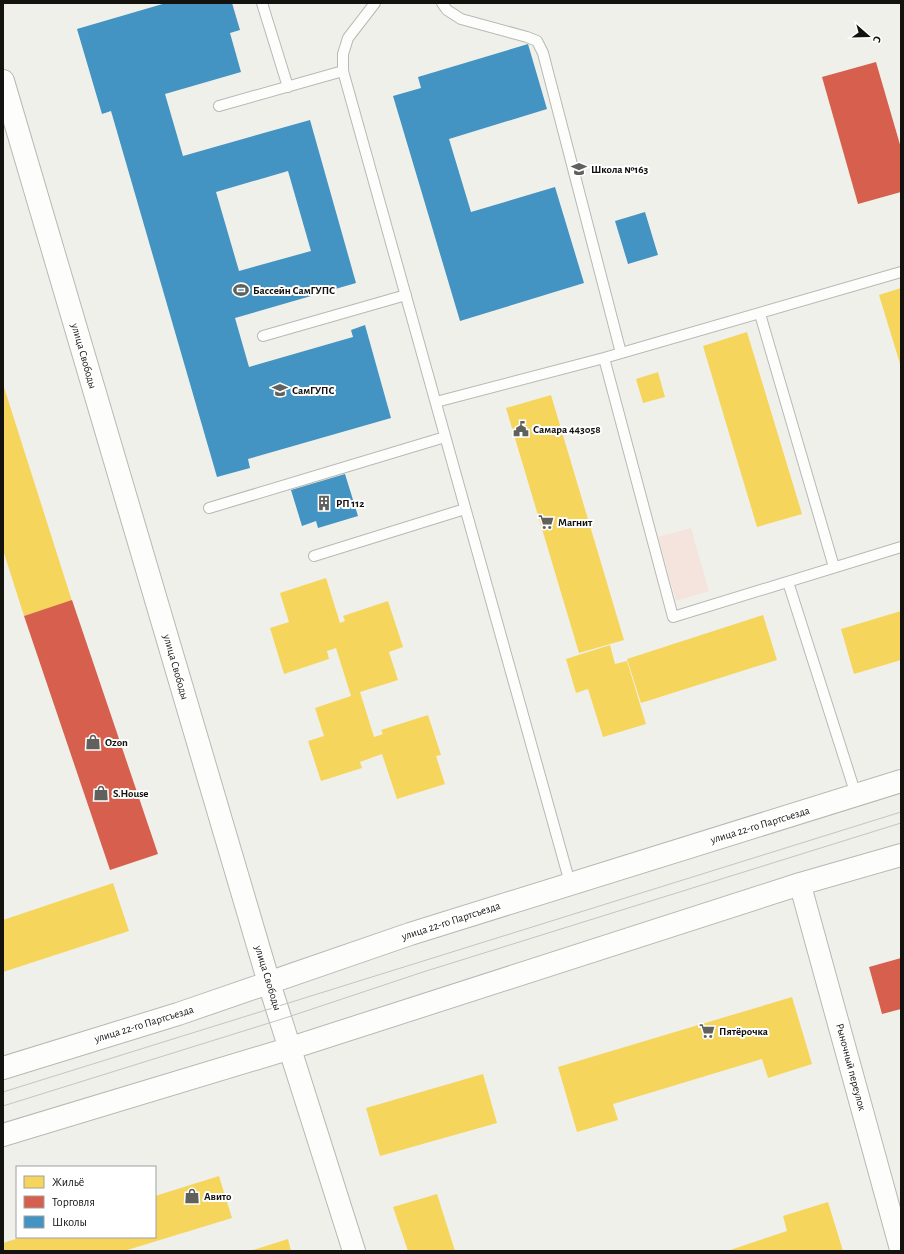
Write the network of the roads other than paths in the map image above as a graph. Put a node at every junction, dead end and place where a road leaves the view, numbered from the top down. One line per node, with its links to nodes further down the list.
1 (262, 3): 6 (lane)
2 (375, 3): 4 (lane)
3 (442, 3): 12 (lane)
4 (343, 71): 6 (lane); 9 (lane)
5 (3, 82): 27 (main road, улица Свободы)
6 (288, 87): 7 (lane)
7 (219, 106)
8 (901, 272): 10 (lane)
9 (406, 295): 11 (lane); 14 (lane)
10 (760, 314): 12 (lane); 20 (lane)
11 (263, 336)
12 (622, 353): 13 (lane)
13 (604, 358): 14 (lane); 21 (lane)
14 (436, 402): 15 (lane)
15 (445, 437): 16 (lane); 17 (lane)
16 (209, 508)
17 (465, 509): 19 (lane); 25 (lane)
18 (901, 547): 20 (lane)
19 (314, 556)
20 (834, 567): 21 (lane)
21 (788, 582): 23 (lane)
22 (901, 781): 23 (main road, улица 22-го Партсъезда)
23 (856, 795): 25 (main road, улица 22-го Партсъезда)
24 (901, 855): 26 (main road)
25 (570, 883): 27 (main road, улица 22-го Партсъезда)
26 (800, 884): 28 (main road); 32 (street, Рыночный переулок)
27 (269, 982): 28 (main road, улица Свободы); 29 (main road, улица 22-го Партсъезда)
28 (290, 1048): 30 (main road); 31 (main road, улица Свободы)
29 (3, 1068)
30 (3, 1135)
31 (354, 1251)
32 (901, 1251)

